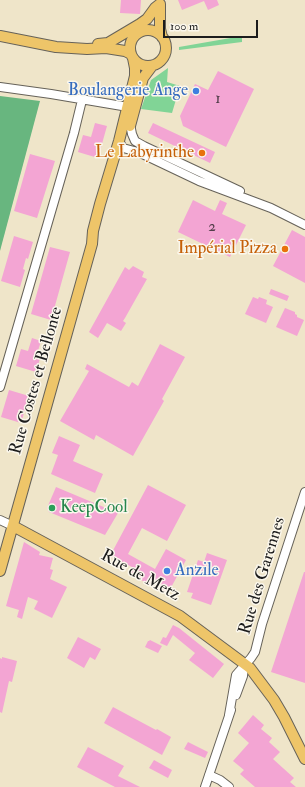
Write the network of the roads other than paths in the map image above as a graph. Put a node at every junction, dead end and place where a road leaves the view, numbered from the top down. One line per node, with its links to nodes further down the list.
1 (161, 2): 2 (main road); 5 (main road); 7 (main road)
2 (146, 30): 4 (main road); 5 (main road)
3 (0, 36): 7 (main road)
4 (134, 37): 6 (main road); 8 (main road)
5 (162, 37): 9 (main road)
6 (106, 48): 7 (main road); 8 (main road)
7 (70, 49)
8 (132, 56): 9 (main road); 12 (main road, Rue Costes et Bellonte)
9 (152, 66): 13 (main road, Rue Costes et Bellonte)
10 (0, 87): 11 (street)
11 (82, 100): 12 (street); 17 (street)
12 (128, 107): 14 (main road, Rue Costes et Bellonte)
13 (130, 124): 14 (main road, Rue Costes et Bellonte); 15 (street)
14 (121, 144): 15 (street); 20 (main road, Rue Costes et Bellonte)
15 (271, 208): 16 (street)
16 (305, 225)
17 (0, 387)
18 (305, 492): 22 (street, Rue des Garennes)
19 (0, 520): 20 (street)
20 (13, 526): 21 (main road, Rue Costes et Bellonte); 22 (main road, Rue de Metz)
21 (0, 571)
22 (244, 666): 23 (main road, Rue de Metz); 24 (main road, Rue de Metz); 25 (street, Rue des Garennes)
23 (305, 759)
24 (305, 763)
25 (209, 775): 26 (street, Rue des Garennes); 27 (street)
26 (205, 787)
27 (229, 787)

